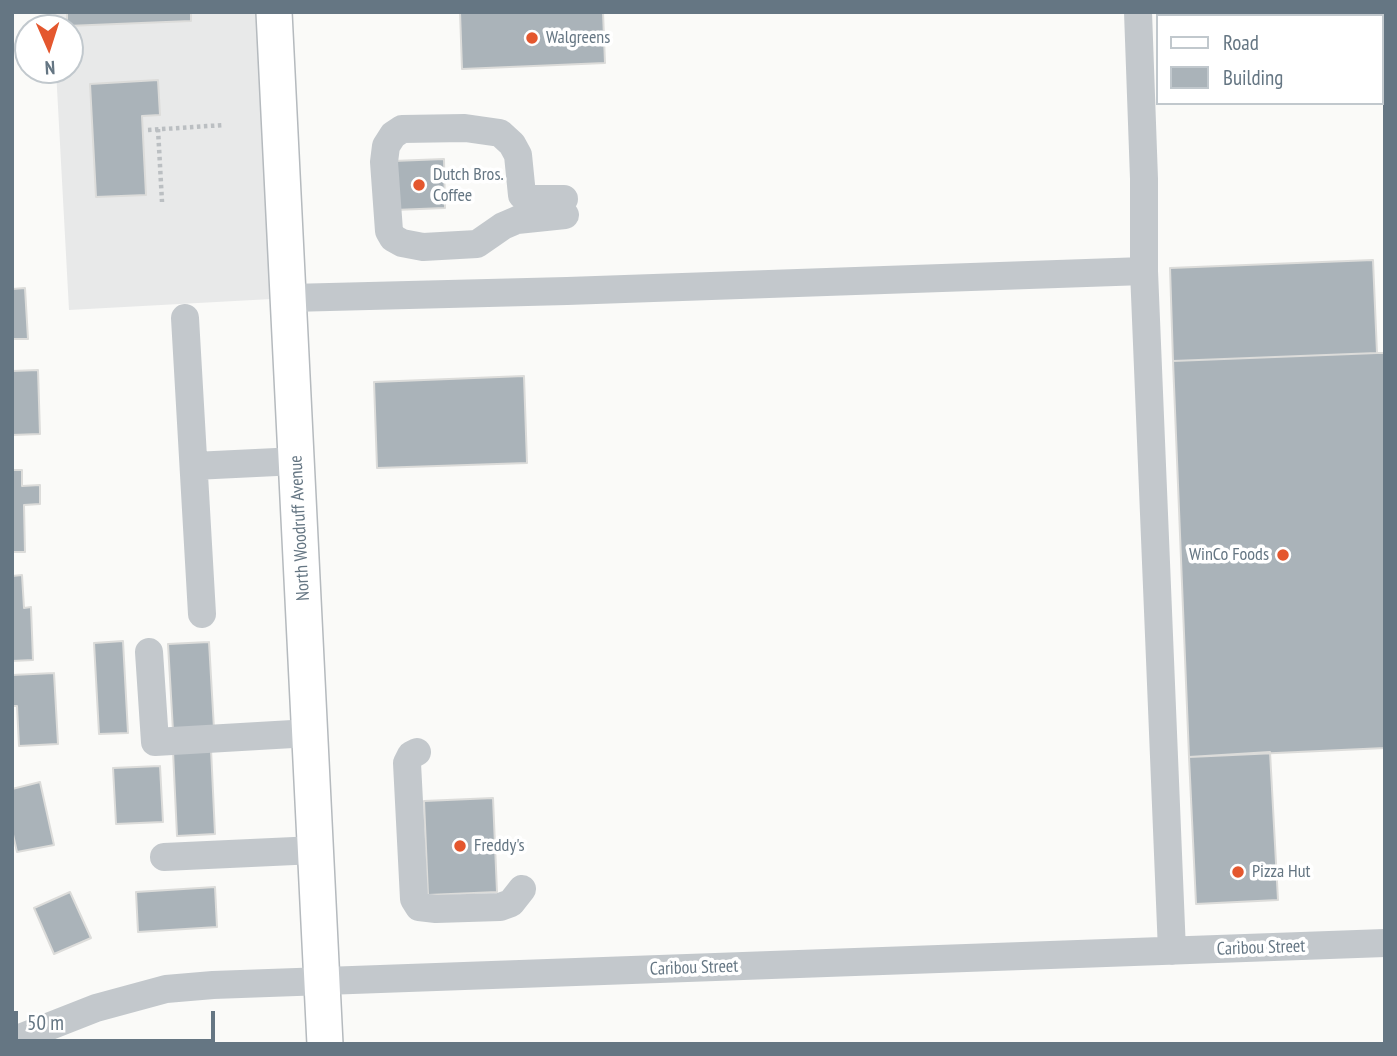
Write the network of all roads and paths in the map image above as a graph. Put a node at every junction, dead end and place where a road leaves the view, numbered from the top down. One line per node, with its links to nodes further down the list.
1 (274, 12): 9 (main road, North Woodruff Avenue)
2 (1138, 12): 8 (street)
3 (224, 125): 4 (path)
4 (158, 129): 5 (path); 6 (path)
5 (148, 130)
6 (162, 202)
7 (565, 207): 7 (street)
8 (1144, 271): 9 (street); 21 (street)
9 (290, 298): 11 (main road, North Woodruff Avenue)
10 (186, 318): 12 (street)
11 (297, 461): 12 (street); 15 (main road, North Woodruff Avenue)
12 (194, 466): 13 (street)
13 (202, 614)
14 (149, 652): 15 (street)
15 (310, 733): 17 (main road, North Woodruff Avenue)
16 (416, 752): 19 (street)
17 (316, 850): 18 (street); 22 (main road, North Woodruff Avenue)
18 (164, 857)
19 (522, 889)
20 (1385, 943): 21 (street, Caribou Street)
21 (1172, 951): 22 (street, Caribou Street)
22 (323, 981): 23 (street, Caribou Street); 24 (main road, North Woodruff Avenue)
23 (12, 1041)
24 (325, 1044)

